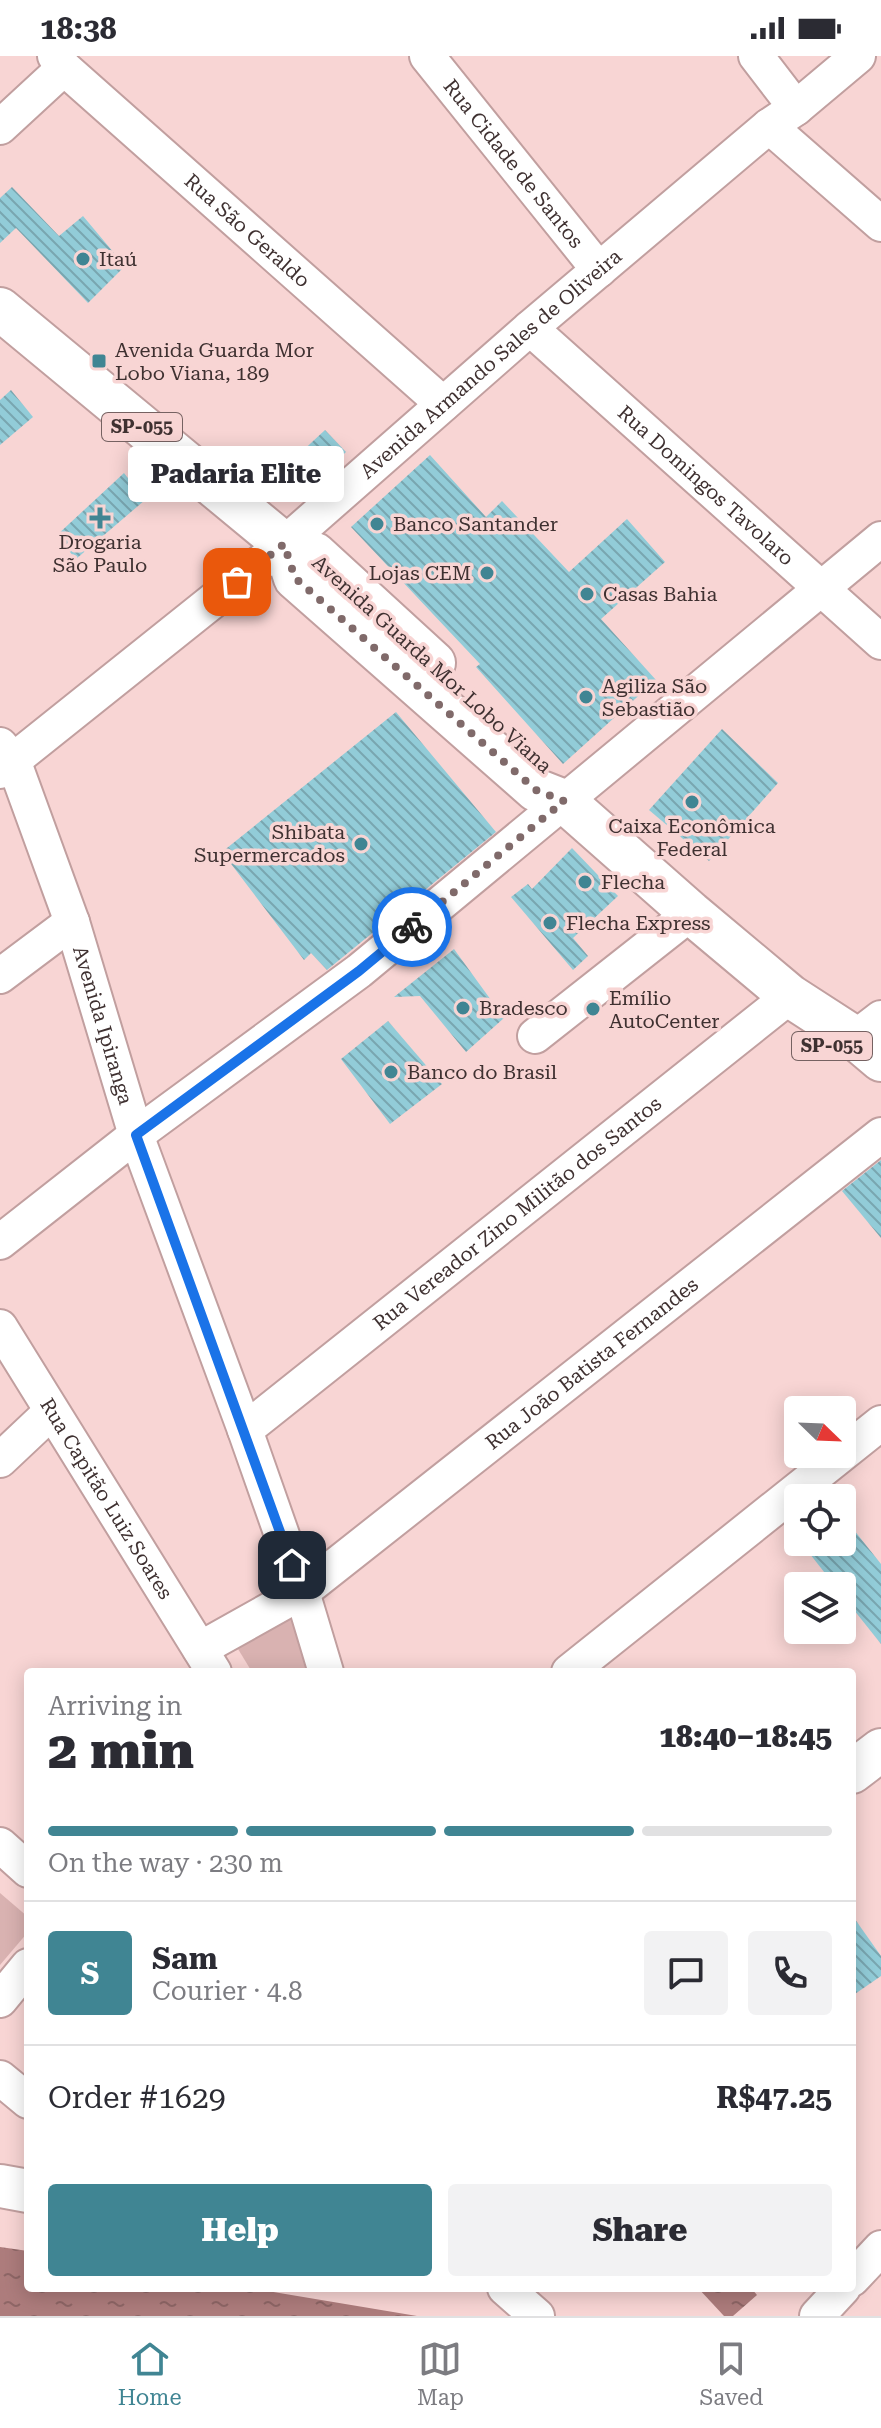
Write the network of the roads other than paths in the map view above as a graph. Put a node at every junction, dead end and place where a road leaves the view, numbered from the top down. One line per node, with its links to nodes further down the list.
1 (427, 56): 8 (street, Rua Cidade de Santos)
2 (756, 56): 5 (street)
3 (858, 56): 5 (street, Avenida Armando Sales de Oliveira)
4 (60, 62): 6 (street); 11 (street, Rua São Geraldo)
5 (783, 117): 7 (street); 8 (street, Avenida Armando Sales de Oliveira)
6 (0, 127)
7 (881, 224)
8 (599, 270): 10 (street, Avenida Armando Sales de Oliveira)
9 (0, 309): 13 (main road, Avenida Guarda Mor Lobo Viana / SP-055)
10 (530, 328): 11 (street, Avenida Armando Sales de Oliveira); 14 (street, Rua Domingos Tavolaro)
11 (443, 404): 13 (street, Avenida Armando Sales de Oliveira)
12 (881, 539): 14 (street)
13 (284, 544): 16 (street, Avenida Armando Sales de Oliveira); 17 (main road, Avenida Guarda Mor Lobo Viana)
14 (822, 587): 15 (street, Rua Domingos Tavolaro); 17 (street)
15 (881, 642)
16 (4, 759): 19 (street, Avenida Ipiranga)
17 (564, 801): 18 (main road, Avenida Guarda Mor Lobo Viana / SP-055); 25 (street)
18 (691, 913): 21 (main road, Avenida Guarda Mor Lobo Viana / SP-055); 22 (street)
19 (72, 922): 20 (street); 25 (street, Avenida Ipiranga)
20 (0, 976)
21 (790, 996): 23 (main road, Avenida Guarda Mor Lobo Viana / SP-055); 24 (main road, Avenida Guarda Mor Lobo Viana / SP-055); 31 (street, Rua Vereador Zino Militão dos Santos)
22 (535, 1036)
23 (872, 1039)
24 (881, 1089)
25 (136, 1135): 27 (street); 31 (street, Avenida Ipiranga)
26 (881, 1135): 33 (street, Rua João Batista Fernandes)
27 (0, 1242)
28 (0, 1327): 29 (street, Rua Capitão Luiz Soares)
29 (51, 1412): 32 (street); 34 (street, Rua Capitão Luiz Soares)
30 (881, 1423): 36 (street)
31 (245, 1430): 33 (street, Avenida Ipiranga)
32 (0, 1460)
33 (302, 1592): 34 (street, Rua João Batista Fernandes); 35 (street, Avenida Ipiranga)
34 (207, 1660)
35 (325, 1668)
36 (574, 1668)
37 (881, 1750): 38 (main road)
38 (856, 1769)
39 (0, 1845): 40 (street)
40 (24, 1866)
41 (24, 1971): 42 (street)
42 (0, 2000)
43 (0, 2078): 44 (street)
44 (24, 2098)
45 (0, 2186): 46 (main road)
46 (24, 2190)
47 (881, 2248): 48 (street)
48 (856, 2275)
49 (510, 2292): 51 (street)
50 (839, 2292): 52 (street)
51 (537, 2316)
52 (817, 2316)

